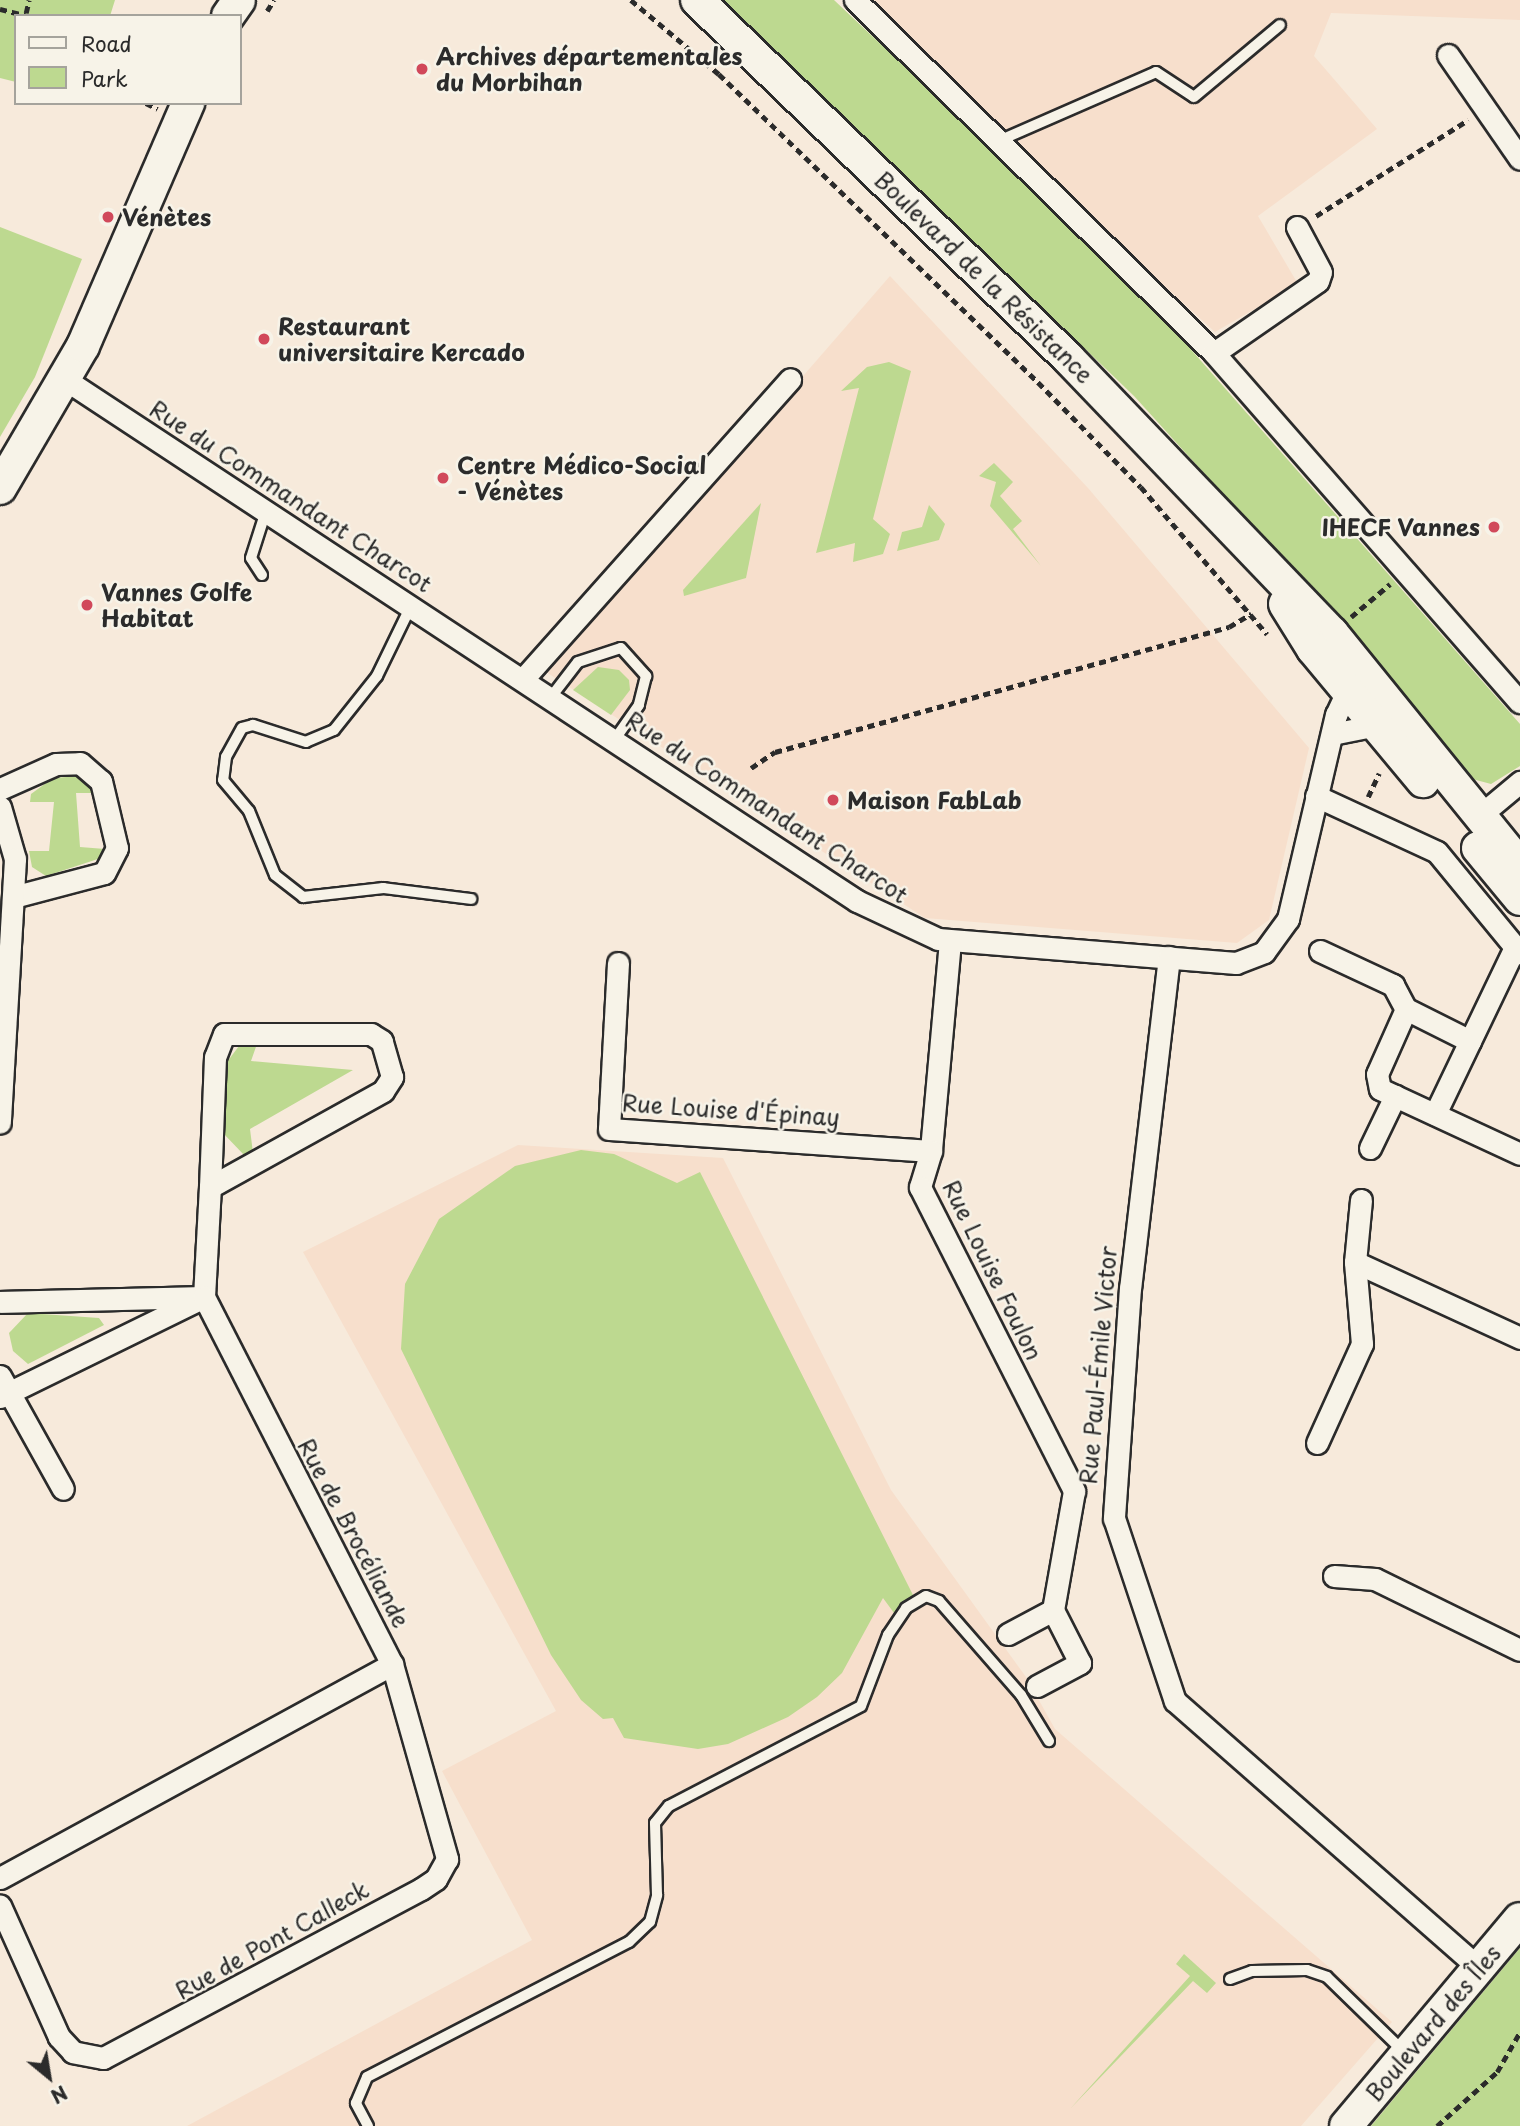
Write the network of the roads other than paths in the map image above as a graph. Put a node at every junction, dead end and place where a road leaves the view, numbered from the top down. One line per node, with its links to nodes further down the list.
1 (697, 0): 17 (main road, Boulevard de la Résistance)
2 (855, 0): 6 (street)
3 (1280, 25): 6 (lane)
4 (1448, 55): 7 (street)
5 (187, 105): 11 (main road)
6 (1003, 139): 9 (street)
7 (1520, 159)
8 (1297, 227): 9 (street)
9 (1214, 353): 19 (street)
10 (790, 379): 16 (street)
11 (66, 380): 12 (main road); 13 (street, Rue du Commandant Charcot)
12 (0, 488)
13 (266, 511): 14 (lane); 15 (street, Rue du Commandant Charcot)
14 (262, 575)
15 (411, 606): 16 (street, Rue du Commandant Charcot); 30 (lane)
16 (524, 678): 18 (street, Rue du Commandant Charcot)
17 (1360, 687): 20 (main road, Boulevard de la Résistance); 21 (street, Rue du Commandant Charcot); 27 (main road, Boulevard de la Résistance)
18 (551, 697): 22 (street, Rue du Commandant Charcot); 22 (lane)
19 (1520, 702)
20 (1377, 725): 21 (street); 31 (main road, Boulevard de la Résistance)
21 (1332, 734): 25 (street, Rue du Commandant Charcot)
22 (615, 739): 32 (street, Rue du Commandant Charcot)
23 (1520, 782): 27 (street)
24 (0, 789): 29 (street)
25 (1316, 796): 33 (street); 35 (street, Rue du Commandant Charcot)
26 (0, 807): 29 (street)
27 (1478, 817): 28 (main road, Boulevard de la Résistance)
28 (1520, 865)
29 (13, 897): 41 (street)
30 (471, 899)
31 (1520, 899)
32 (950, 941): 35 (street, Rue du Commandant Charcot); 43 (street, Rue Louise Foulon)
33 (1518, 950): 38 (street)
34 (1321, 951): 37 (street)
35 (1169, 957): 64 (street, Rue Paul-Émile Victor)
36 (618, 963): 43 (street, Rue Louise d'Épinay)
37 (1406, 1009): 38 (street); 39 (street)
38 (1470, 1041): 40 (street)
39 (1395, 1096): 40 (street); 42 (street)
40 (1435, 1114): 44 (street)
41 (0, 1123)
42 (1370, 1149)
43 (931, 1150): 55 (street, Rue Louise Foulon)
44 (1520, 1154)
45 (210, 1187): 45 (street); 48 (street)
46 (1361, 1199): 47 (street)
47 (1354, 1262): 50 (street); 52 (street)
48 (204, 1297): 49 (street); 51 (street); 58 (street, Rue de Brocéliande)
49 (0, 1302)
50 (1520, 1338)
51 (3, 1388): 53 (street)
52 (1317, 1443)
53 (63, 1489)
54 (1334, 1576): 57 (street)
55 (1053, 1610): 56 (street); 59 (street)
56 (1008, 1634)
57 (1520, 1650)
58 (392, 1664): 61 (street, Rue de Brocéliande); 62 (street, Rue de Pont Calleck)
59 (1037, 1686)
60 (1049, 1741): 67 (lane)
61 (0, 1878)
62 (0, 1906)
63 (1520, 1919): 64 (main road, Boulevard des Îles)
64 (1479, 1968): 66 (main road, Boulevard des Îles)
65 (1230, 1979): 66 (lane)
66 (1406, 2053): 68 (main road, Boulevard des Îles)
67 (368, 2126)
68 (1346, 2126)

